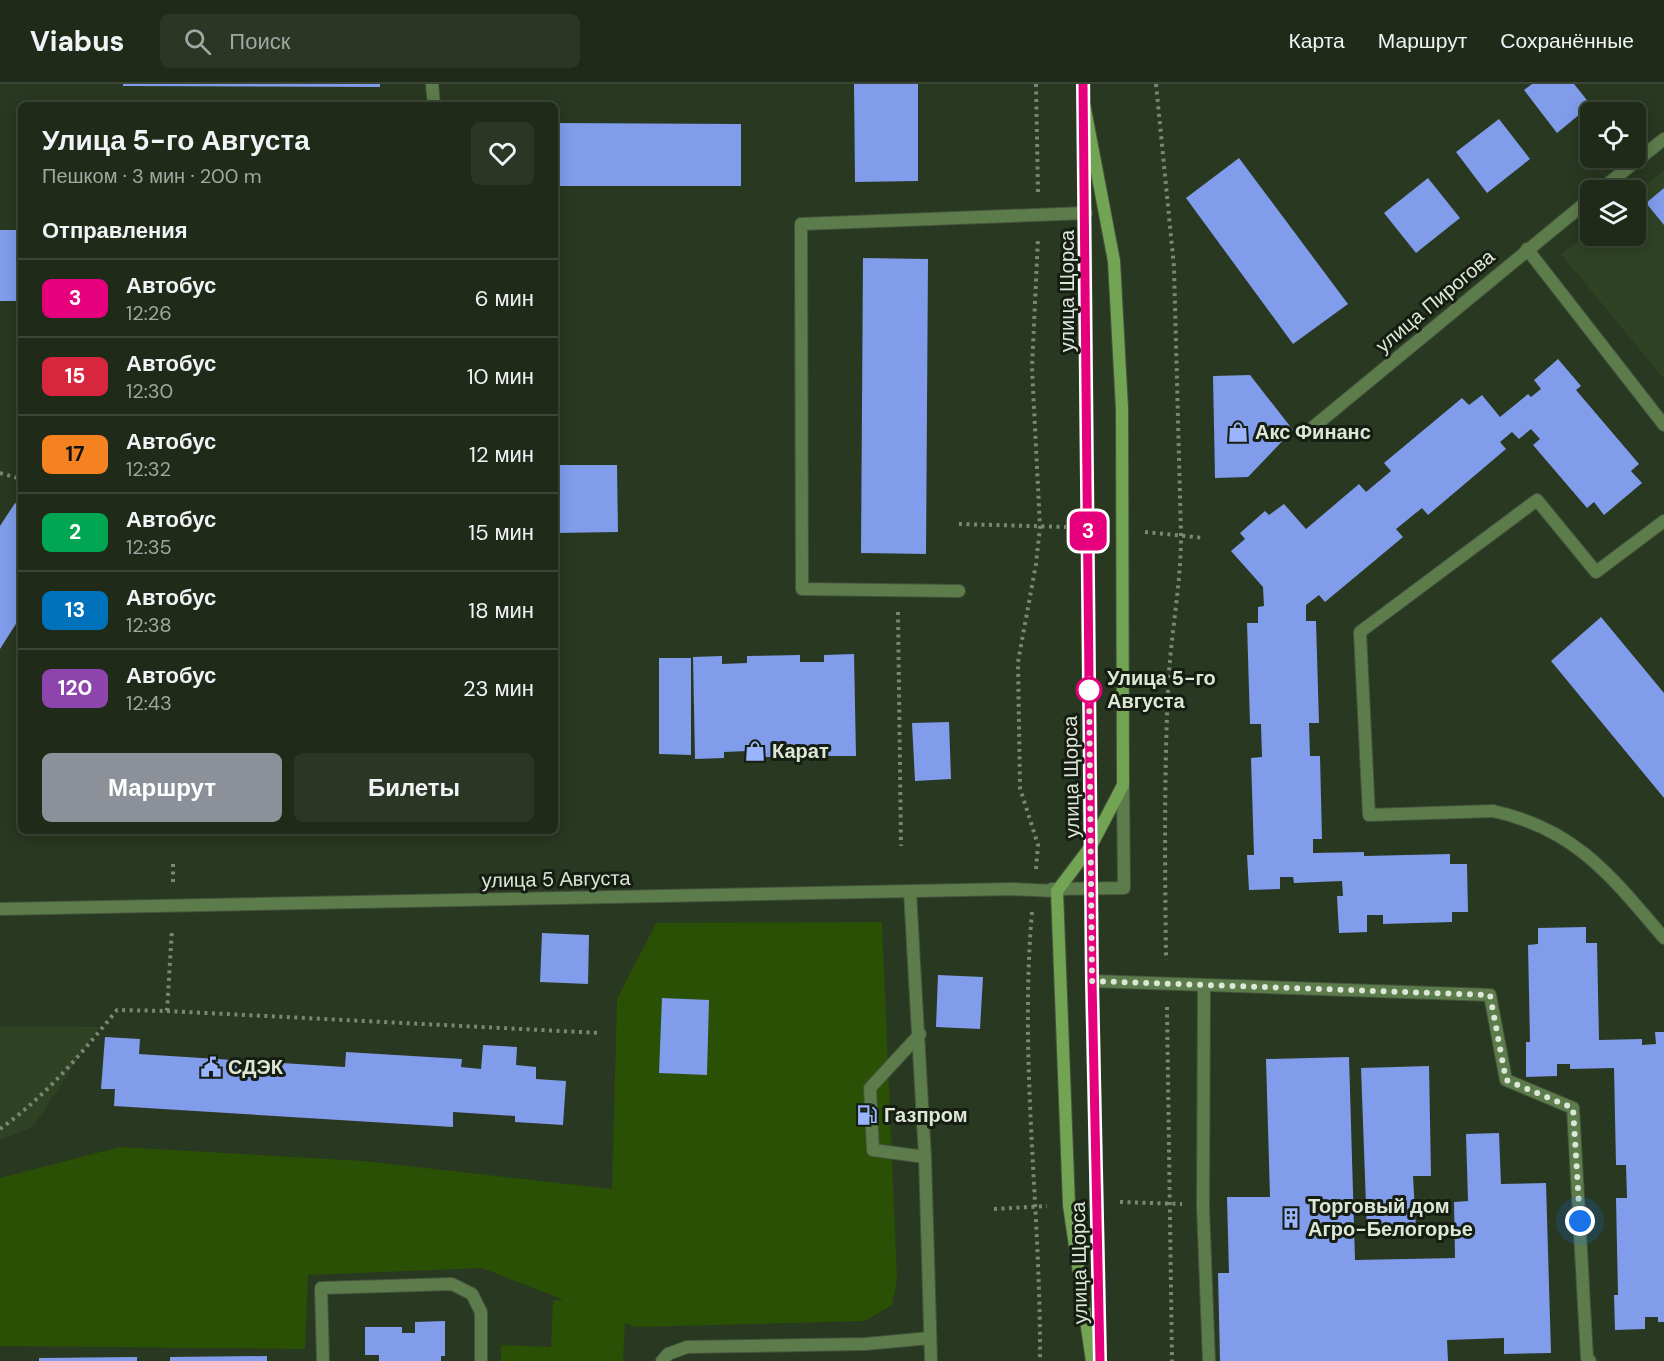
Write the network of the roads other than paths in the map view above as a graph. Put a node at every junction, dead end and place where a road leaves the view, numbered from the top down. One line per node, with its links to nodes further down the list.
1 (432, 84): 3 (street)
2 (1083, 84): 4 (main road, улица Щорса)
3 (434, 102)
4 (1084, 104): 8 (main road, улица Щорса); 14 (main road)
5 (1664, 138): 6 (street)
6 (1612, 180)
7 (1580, 207): 9 (street, улица Пирогова)
8 (1086, 213): 13 (street); 15 (main road, улица Щорса)
9 (1527, 249): 10 (street); 11 (street, улица Пирогова)
10 (1664, 425)
11 (1306, 433)
12 (1664, 521): 21 (street)
13 (959, 591)
14 (1123, 785): 15 (main road); 16 (street)
15 (1091, 846): 16 (main road, улица Щорса); 18 (main road)
16 (1093, 888): 17 (street); 22 (main road, улица Щорса)
17 (952, 891): 18 (street, улица 5 Августа); 19 (street, улица 5 Августа)
18 (1057, 891): 31 (main road)
19 (910, 892): 20 (street, улица 5 Августа); 24 (street)
20 (0, 909)
21 (1664, 938)
22 (1092, 981): 23 (street); 32 (main road, улица Щорса)
23 (1204, 985): 33 (street); 34 (street)
24 (920, 1034): 25 (street); 25 (street)
25 (925, 1156): 26 (street)
26 (930, 1338): 29 (street); 30 (street)
27 (323, 1361): 28 (street)
28 (481, 1361)
29 (662, 1361)
30 (931, 1361)
31 (1092, 1361)
32 (1100, 1361)
33 (1209, 1361)
34 (1590, 1361)

